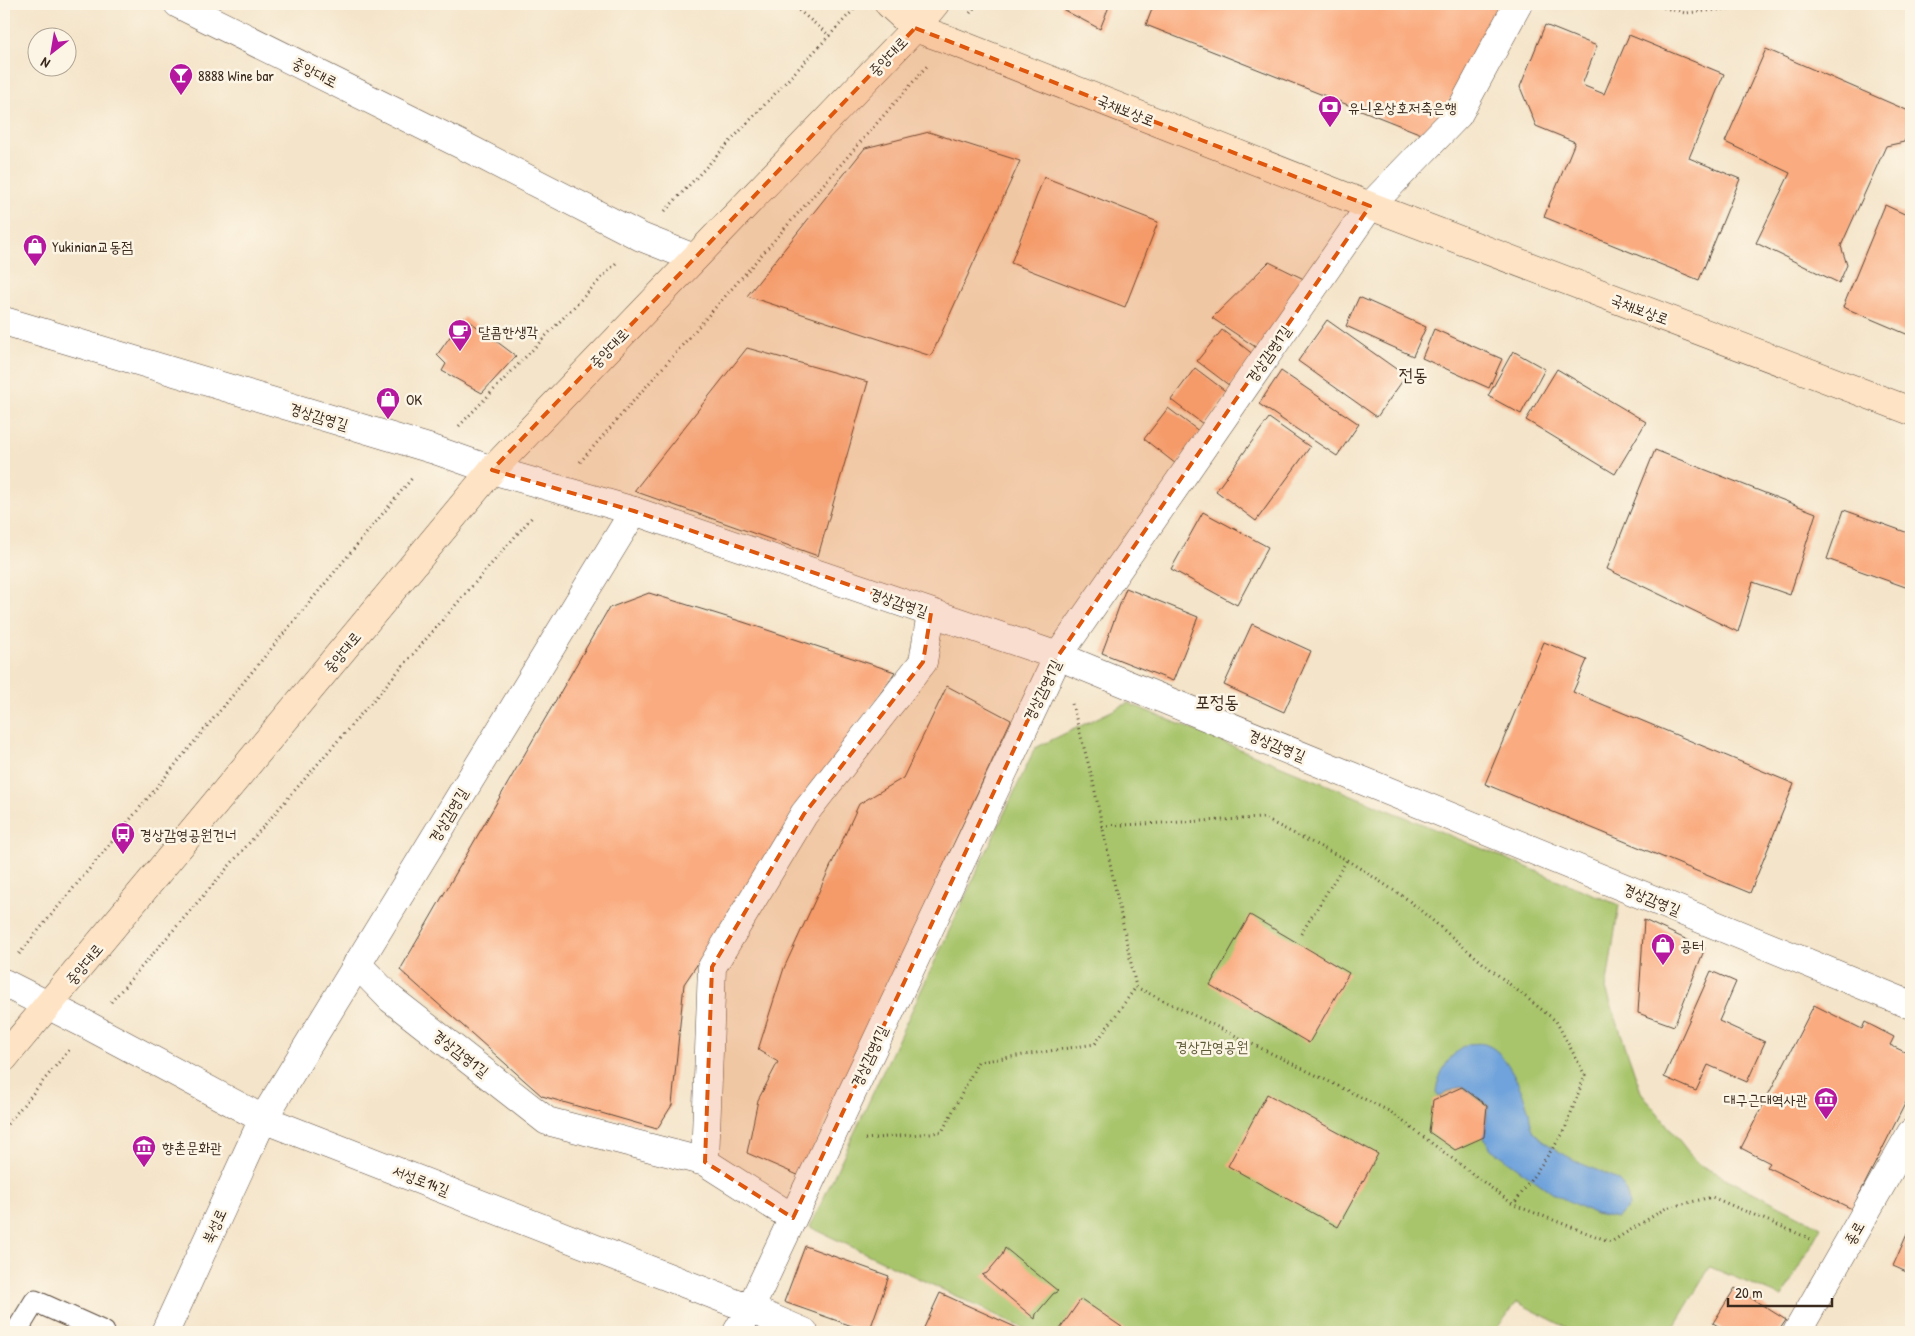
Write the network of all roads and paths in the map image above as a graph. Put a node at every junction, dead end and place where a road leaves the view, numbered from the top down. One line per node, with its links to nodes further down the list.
1 (178, 4): 13 (street, 중앙대로)
2 (790, 4): 10 (path)
3 (889, 4): 9 (main road, 국채보상로)
4 (935, 4): 9 (main road, 중앙대로)
5 (977, 4): 11 (path)
6 (1518, 4): 12 (street)
7 (1649, 4): 8 (path)
8 (1760, 4)
9 (915, 28): 11 (main road, 국채보상로); 13 (main road, 중앙대로)
10 (830, 36)
11 (949, 40): 12 (main road, 국채보상로); 17 (path)
12 (1370, 206): 15 (main road, 국채보상로); 20 (street, 경상감영1길)
13 (694, 258): 16 (main road, 중앙대로)
14 (4, 321): 16 (street, 경상감영길)
15 (1911, 411)
16 (492, 470): 17 (street, 경상감영길); 29 (main road, 중앙대로)
17 (558, 488): 18 (street, 경상감영길); 30 (path)
18 (634, 511): 19 (street, 경상감영길); 25 (street, 경상감영길)
19 (930, 612): 20 (street, 경상감영길); 36 (street)
20 (1058, 656): 28 (street, 경상감영길); 35 (street, 경상감영1길)
21 (1071, 702): 22 (path)
22 (1102, 826): 23 (path); 27 (path)
23 (1347, 860): 24 (path); 37 (path)
24 (1301, 934)
25 (357, 964): 32 (street, 경상감영길); 36 (street, 경상감영1길)
26 (4, 984): 29 (street, 서성로14길)
27 (1136, 987): 35 (path); 37 (path)
28 (1911, 1005)
29 (48, 1006): 30 (street, 서성로14길); 31 (main road, 중앙대로)
30 (90, 1026): 32 (street, 서성로14길); 33 (path)
31 (4, 1058)
32 (263, 1119): 40 (street, 서성로14길); 43 (street, 북성로)
33 (4, 1128)
34 (1911, 1133): 39 (street, 종로)
35 (829, 1142): 38 (street, 경상감영1길)
36 (705, 1162): 38 (street, 경상감영1길)
37 (1514, 1205): 39 (path)
38 (793, 1218): 40 (street, 경상감영1길)
39 (1843, 1253): 45 (street, 종로)
40 (744, 1321): 44 (street, 서성로14길)
41 (16, 1332): 42 (lane)
42 (104, 1332)
43 (165, 1332)
44 (804, 1332)
45 (1797, 1332)

